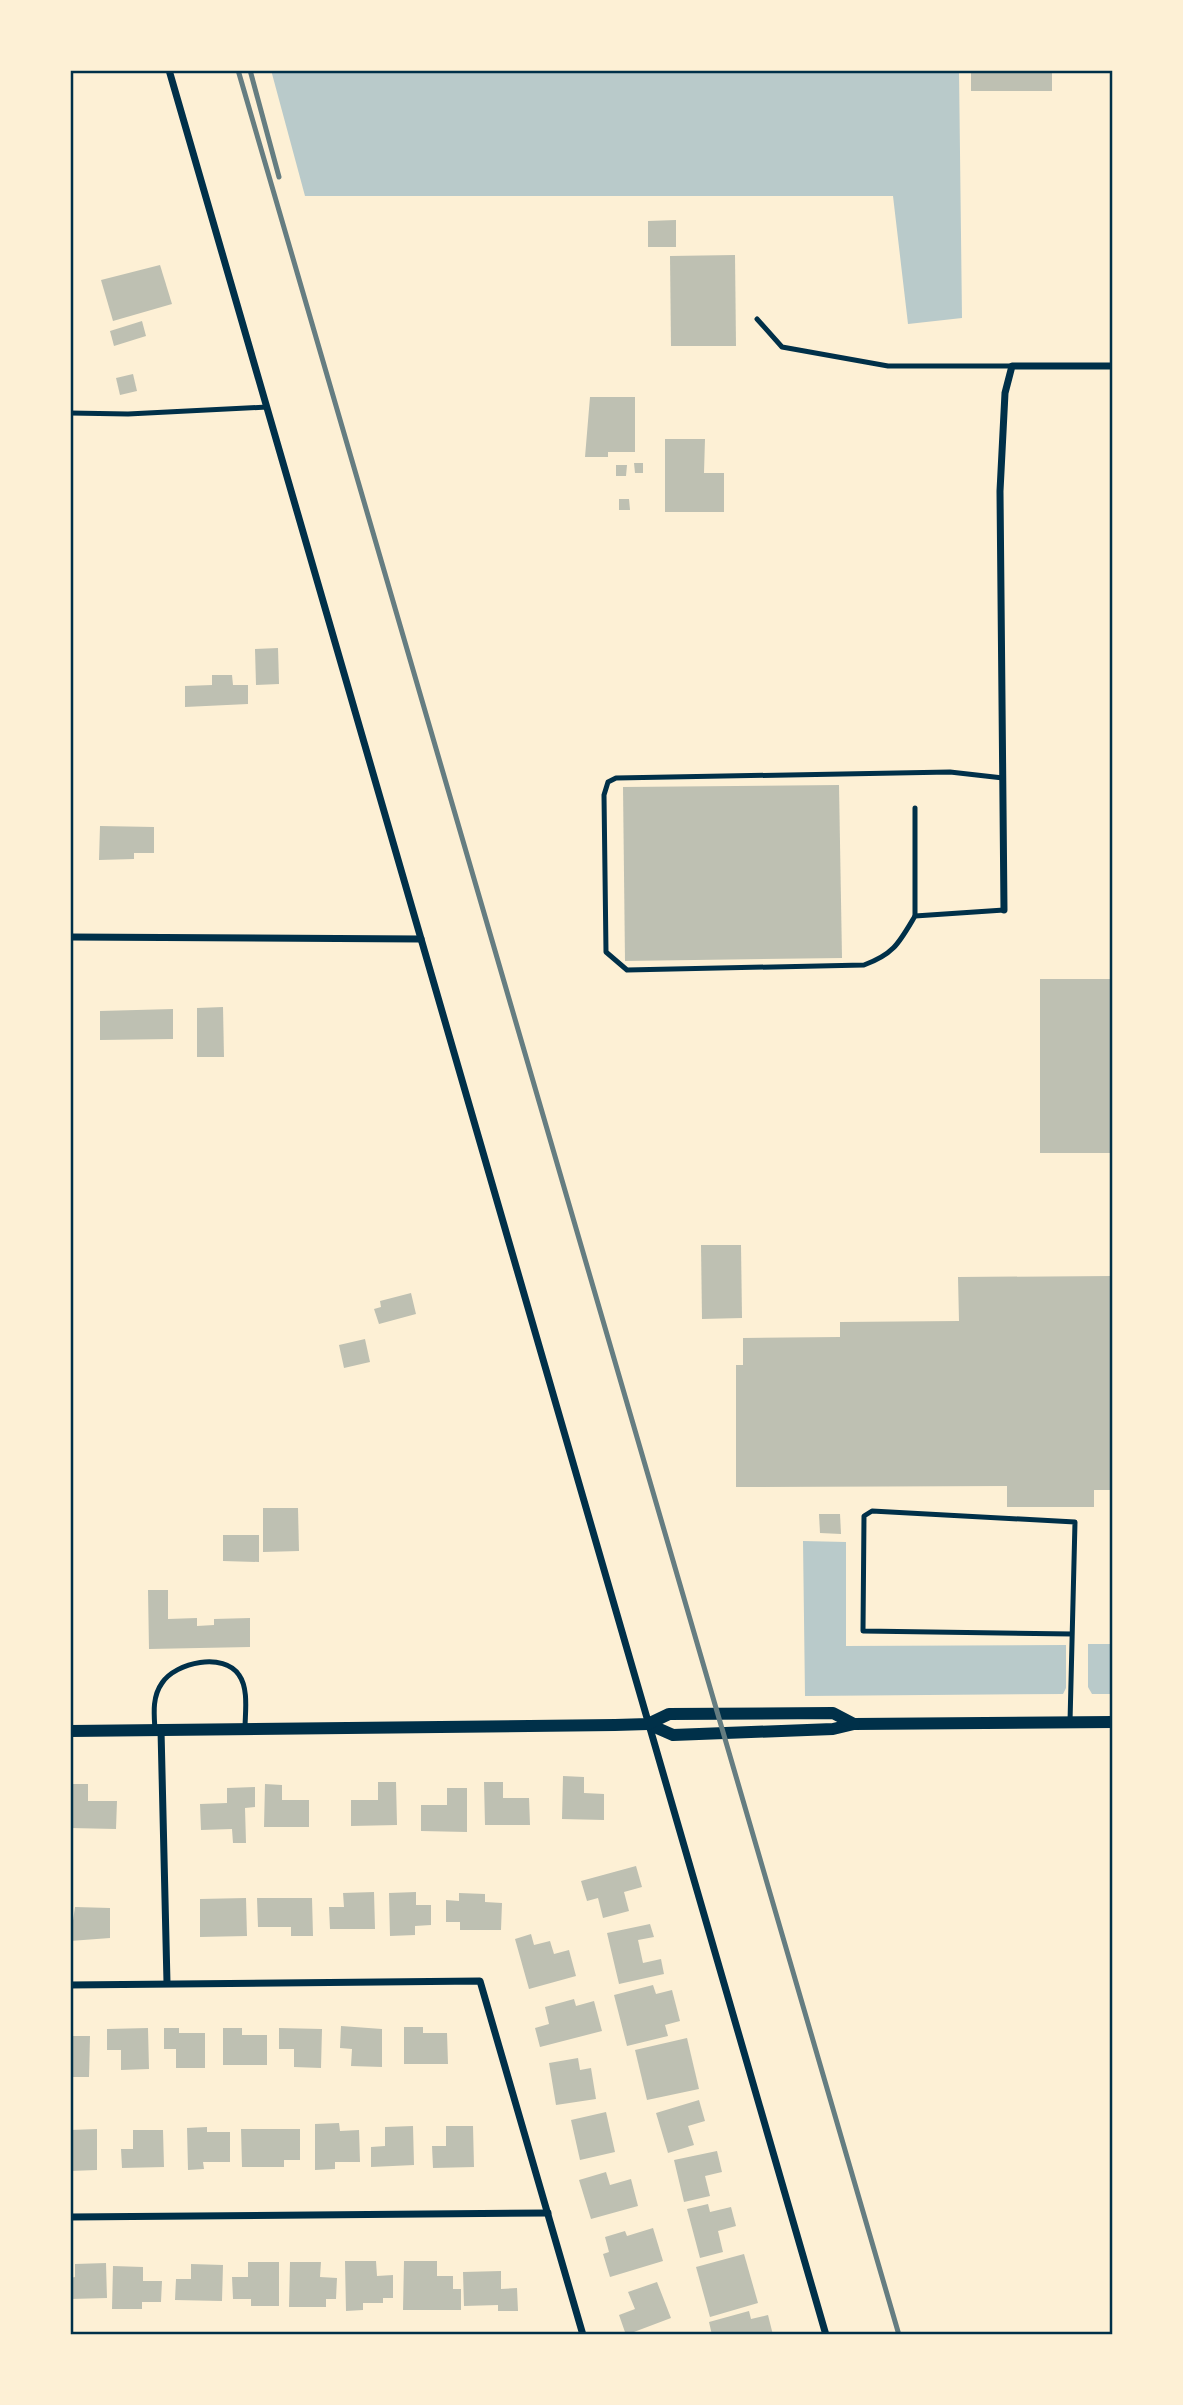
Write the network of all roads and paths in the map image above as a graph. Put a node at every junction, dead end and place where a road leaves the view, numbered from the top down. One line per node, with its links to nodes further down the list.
1 (169, 70): 5 (street)
2 (757, 319): 3 (lane)
3 (1012, 366): 4 (street); 7 (street)
4 (1113, 366)
5 (267, 407): 6 (lane); 12 (street)
6 (70, 412)
7 (1003, 778): 9 (street); 10 (lane)
8 (915, 808): 10 (lane)
9 (1004, 910): 10 (lane)
10 (915, 916)
11 (70, 937): 12 (street)
12 (421, 939): 16 (street)
13 (1072, 1634): 13 (lane); 14 (lane)
14 (1070, 1722): 15 (street); 17 (street)
15 (1113, 1722)
16 (648, 1724): 17 (street); 17 (street); 18 (street); 26 (street)
17 (854, 1724)
18 (246, 1729): 19 (street); 19 (lane)
19 (158, 1730): 20 (street); 21 (street)
20 (70, 1731)
21 (167, 1983): 22 (street); 23 (street)
22 (70, 1985)
23 (548, 2213): 24 (street); 25 (street)
24 (70, 2217)
25 (583, 2335)
26 (826, 2335)

